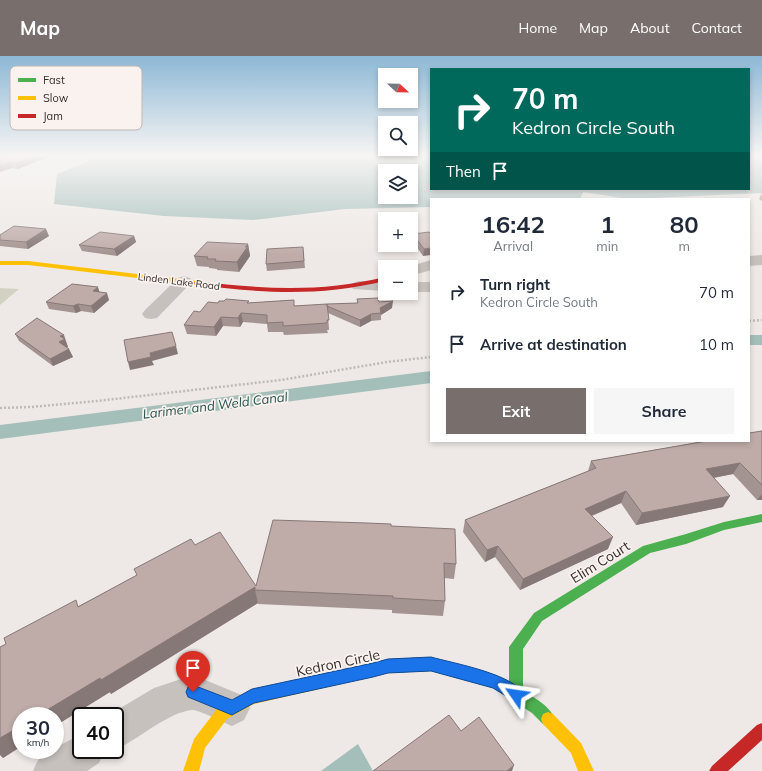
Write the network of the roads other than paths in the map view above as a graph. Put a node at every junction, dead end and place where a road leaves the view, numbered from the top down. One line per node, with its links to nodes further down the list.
1 (762, 260): 2 (street)
2 (750, 261)
3 (0, 263): 7 (street, Linden Lake Road)
4 (430, 266): 5 (street)
5 (418, 269)
6 (378, 280): 8 (street, Linden Lake Road)
7 (184, 281): 8 (street, Linden Lake Road); 12 (street)
8 (359, 286): 9 (street, Linden Lake Road)
9 (378, 286)
10 (418, 287): 11 (street)
11 (430, 287)
12 (151, 314)
13 (762, 518): 14 (street, Elim Court)
14 (516, 695): 15 (street, Kedron Circle); 21 (street, Kedron Circle)
15 (232, 708): 16 (street); 20 (street, Kedron Circle)
16 (124, 726)
17 (762, 730): 22 (street)
18 (72, 759): 19 (street)
19 (52, 771)
20 (191, 771)
21 (586, 771)
22 (717, 771)

